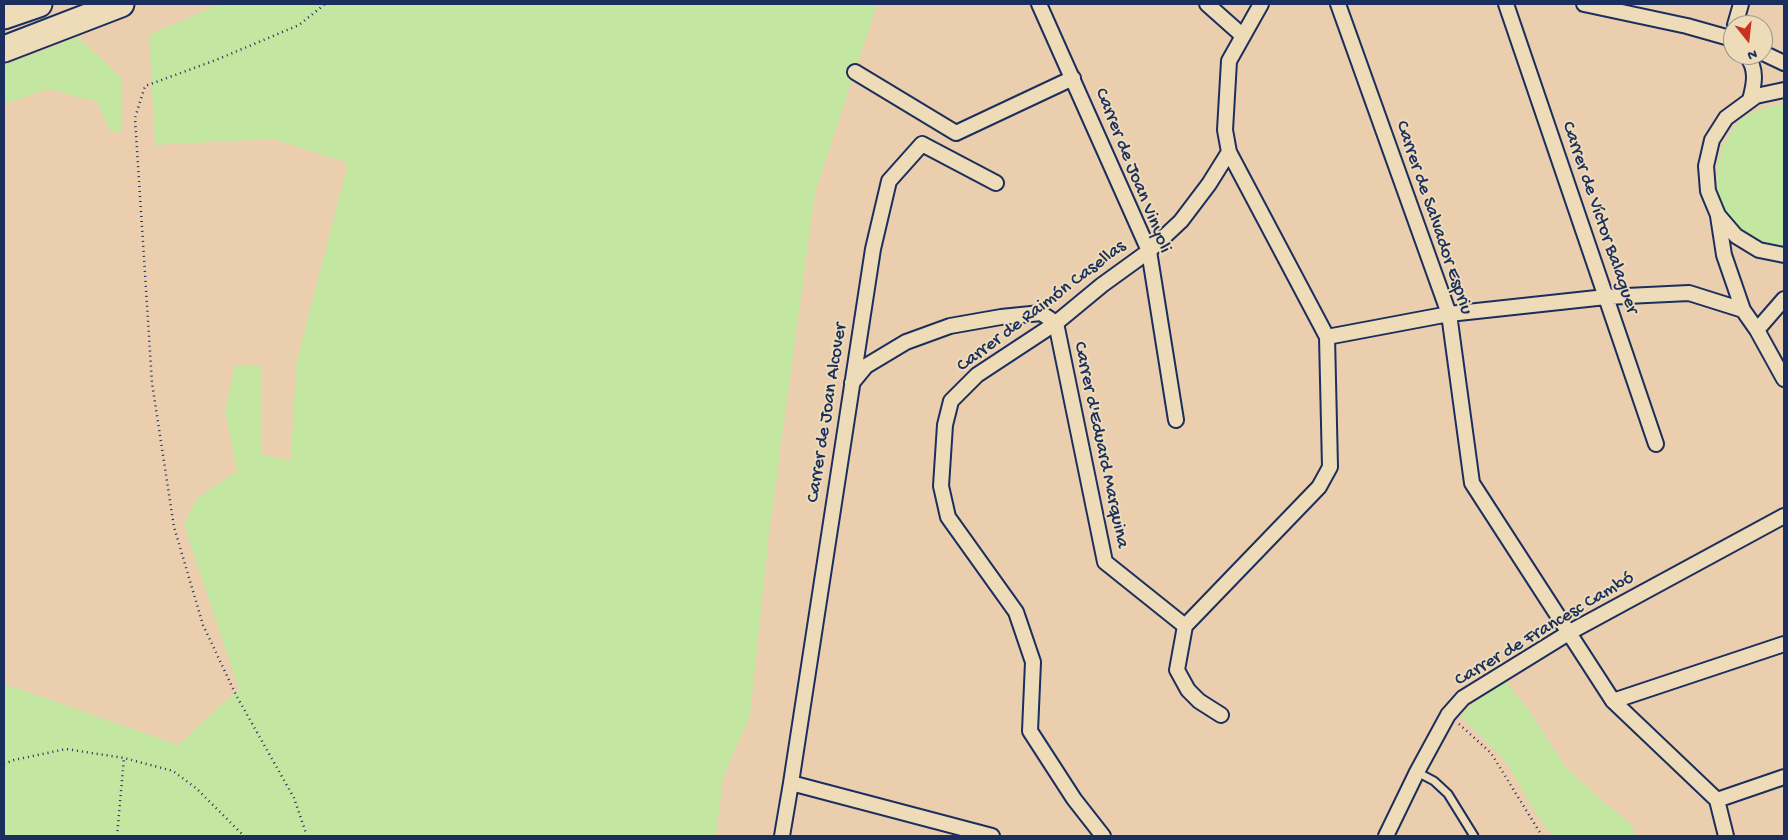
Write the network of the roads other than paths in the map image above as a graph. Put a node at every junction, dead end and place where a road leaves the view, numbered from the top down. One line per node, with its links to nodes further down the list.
1 (39, 4): 9 (highway)
2 (121, 4): 12 (highway)
3 (1039, 4): 15 (street, Carrer de Joan Vinyoli)
4 (1208, 4): 11 (street)
5 (1261, 4): 11 (street)
6 (1338, 4): 27 (street, Carrer de Salvador Espriu)
7 (1506, 4): 24 (street, Carrer de Víctor Balaguer)
8 (1584, 4): 10 (street)
9 (4, 16)
10 (1723, 33)
11 (1243, 36): 19 (street)
12 (4, 49)
13 (1751, 65): 18 (street)
14 (855, 72): 15 (street)
15 (1073, 78): 22 (street, Carrer de Joan Vinyoli)
16 (1784, 83): 18 (street)
17 (1784, 90): 18 (street)
18 (1753, 98): 21 (street)
19 (1229, 152): 22 (street, Carrer de Raimón Casellas); 30 (street)
20 (996, 182): 32 (street, Carrer de Joan Alcover)
21 (1718, 215): 23 (street); 26 (street)
22 (1149, 251): 28 (street, Carrer de Raimón Casellas); 33 (street, Carrer de Joan Vinyoli)
23 (1784, 255)
24 (1606, 297): 26 (street); 27 (street); 34 (street, Carrer de Víctor Balaguer)
25 (1784, 299): 29 (street)
26 (1743, 310): 29 (street)
27 (1449, 314): 30 (street); 37 (street, Carrer de Salvador Espriu)
28 (1056, 323): 32 (street); 36 (street, Carrer d'Eduard Marquina); 47 (street, Carrer de Raimón Casellas)
29 (1757, 330): 31 (street)
30 (1327, 337): 36 (street)
31 (1784, 379)
32 (851, 384): 43 (street, Carrer de Joan Alcover)
33 (1176, 420)
34 (1656, 444)
35 (1784, 516): 37 (street, Carrer de Francesc Cambó)
36 (1185, 626): 40 (street)
37 (1570, 632): 39 (street, Carrer de Salvador Espriu); 41 (street, Carrer de Francesc Cambó)
38 (1784, 644): 39 (street)
39 (1614, 701): 44 (street, Carrer de Salvador Espriu)
40 (1221, 715)
41 (1417, 772): 48 (street, Carrer de Francesc Cambó); 49 (lane)
42 (1784, 777): 44 (street)
43 (791, 783): 45 (street, Carrer de Joan Alcover); 46 (street)
44 (1717, 800): 50 (street)
45 (782, 836)
46 (992, 836)
47 (1103, 836)
48 (1386, 836)
49 (1474, 836)
50 (1726, 836)

